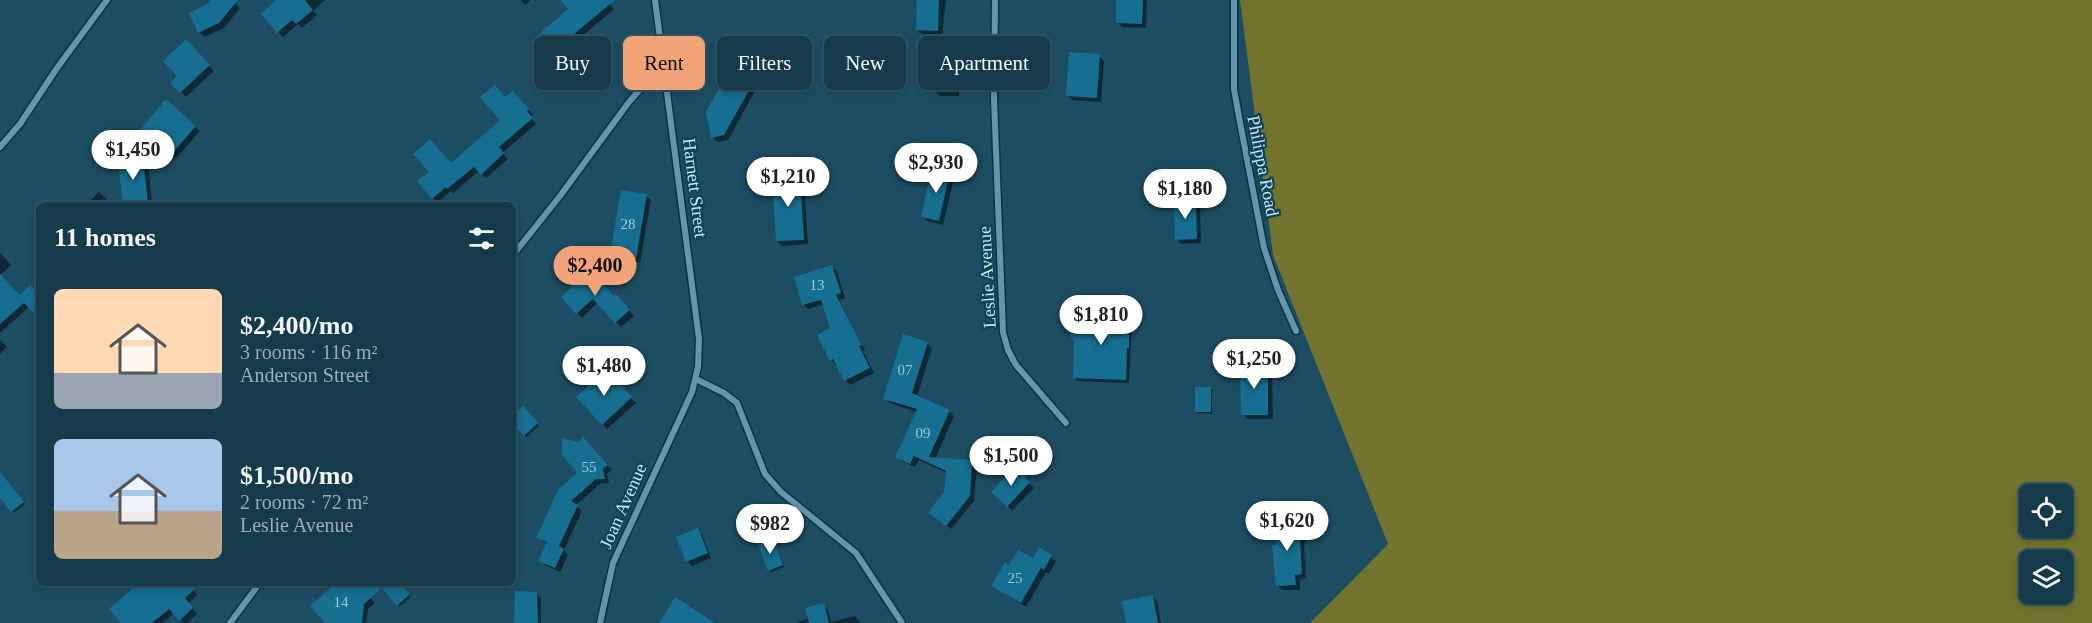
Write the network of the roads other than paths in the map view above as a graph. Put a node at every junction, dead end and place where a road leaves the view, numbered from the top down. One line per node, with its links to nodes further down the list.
1 (107, 0): 8 (street)
2 (655, 0): 5 (street, Harnett Street)
3 (995, 0): 13 (street, Leslie Avenue)
4 (1234, 0): 10 (street, Philippa Road)
5 (660, 36)
6 (640, 90): 9 (street)
7 (668, 90): 11 (street, Harnett Street)
8 (0, 147)
9 (516, 251)
10 (1296, 332)
11 (696, 379): 12 (street, Harnett Street); 17 (street)
12 (685, 406): 16 (street, Joan Avenue)
13 (1066, 423)
14 (258, 586): 15 (street)
15 (230, 623)
16 (600, 623)
17 (902, 623)

